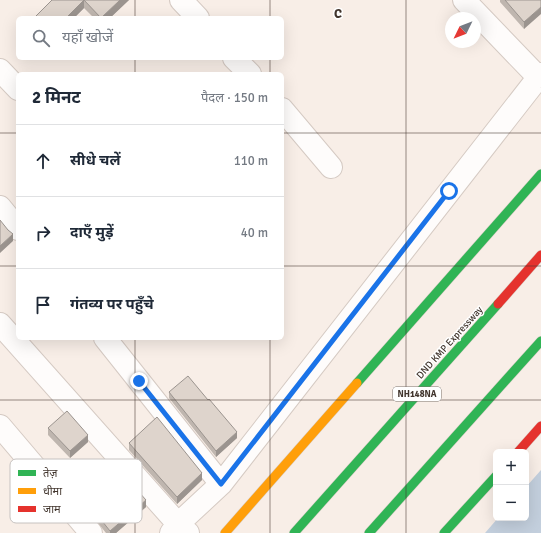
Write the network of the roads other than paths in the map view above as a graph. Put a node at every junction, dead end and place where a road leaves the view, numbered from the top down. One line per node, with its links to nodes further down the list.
1 (181, 0): 3 (street)
2 (464, 0): 7 (street)
3 (196, 16)
4 (236, 60): 6 (street)
5 (0, 70): 8 (street)
6 (248, 72)
7 (540, 76): 24 (street)
8 (16, 87)
9 (284, 111): 10 (street)
10 (331, 167)
11 (541, 174): 29 (main road)
12 (0, 207): 13 (street)
13 (16, 227)
14 (541, 256): 30 (main road, DND KMP Expressway / NH148NA)
15 (0, 324): 22 (street)
16 (107, 340): 24 (street)
17 (541, 342): 31 (main road)
18 (0, 426): 21 (street)
19 (541, 426): 20 (main road)
20 (521, 449)
21 (28, 459)
22 (117, 459)
23 (493, 479): 32 (main road)
24 (221, 484): 27 (street)
25 (142, 487): 27 (street)
26 (82, 523): 28 (street)
27 (179, 530)
28 (91, 533)
29 (225, 533)
30 (294, 533)
31 (369, 533)
32 (444, 533)

